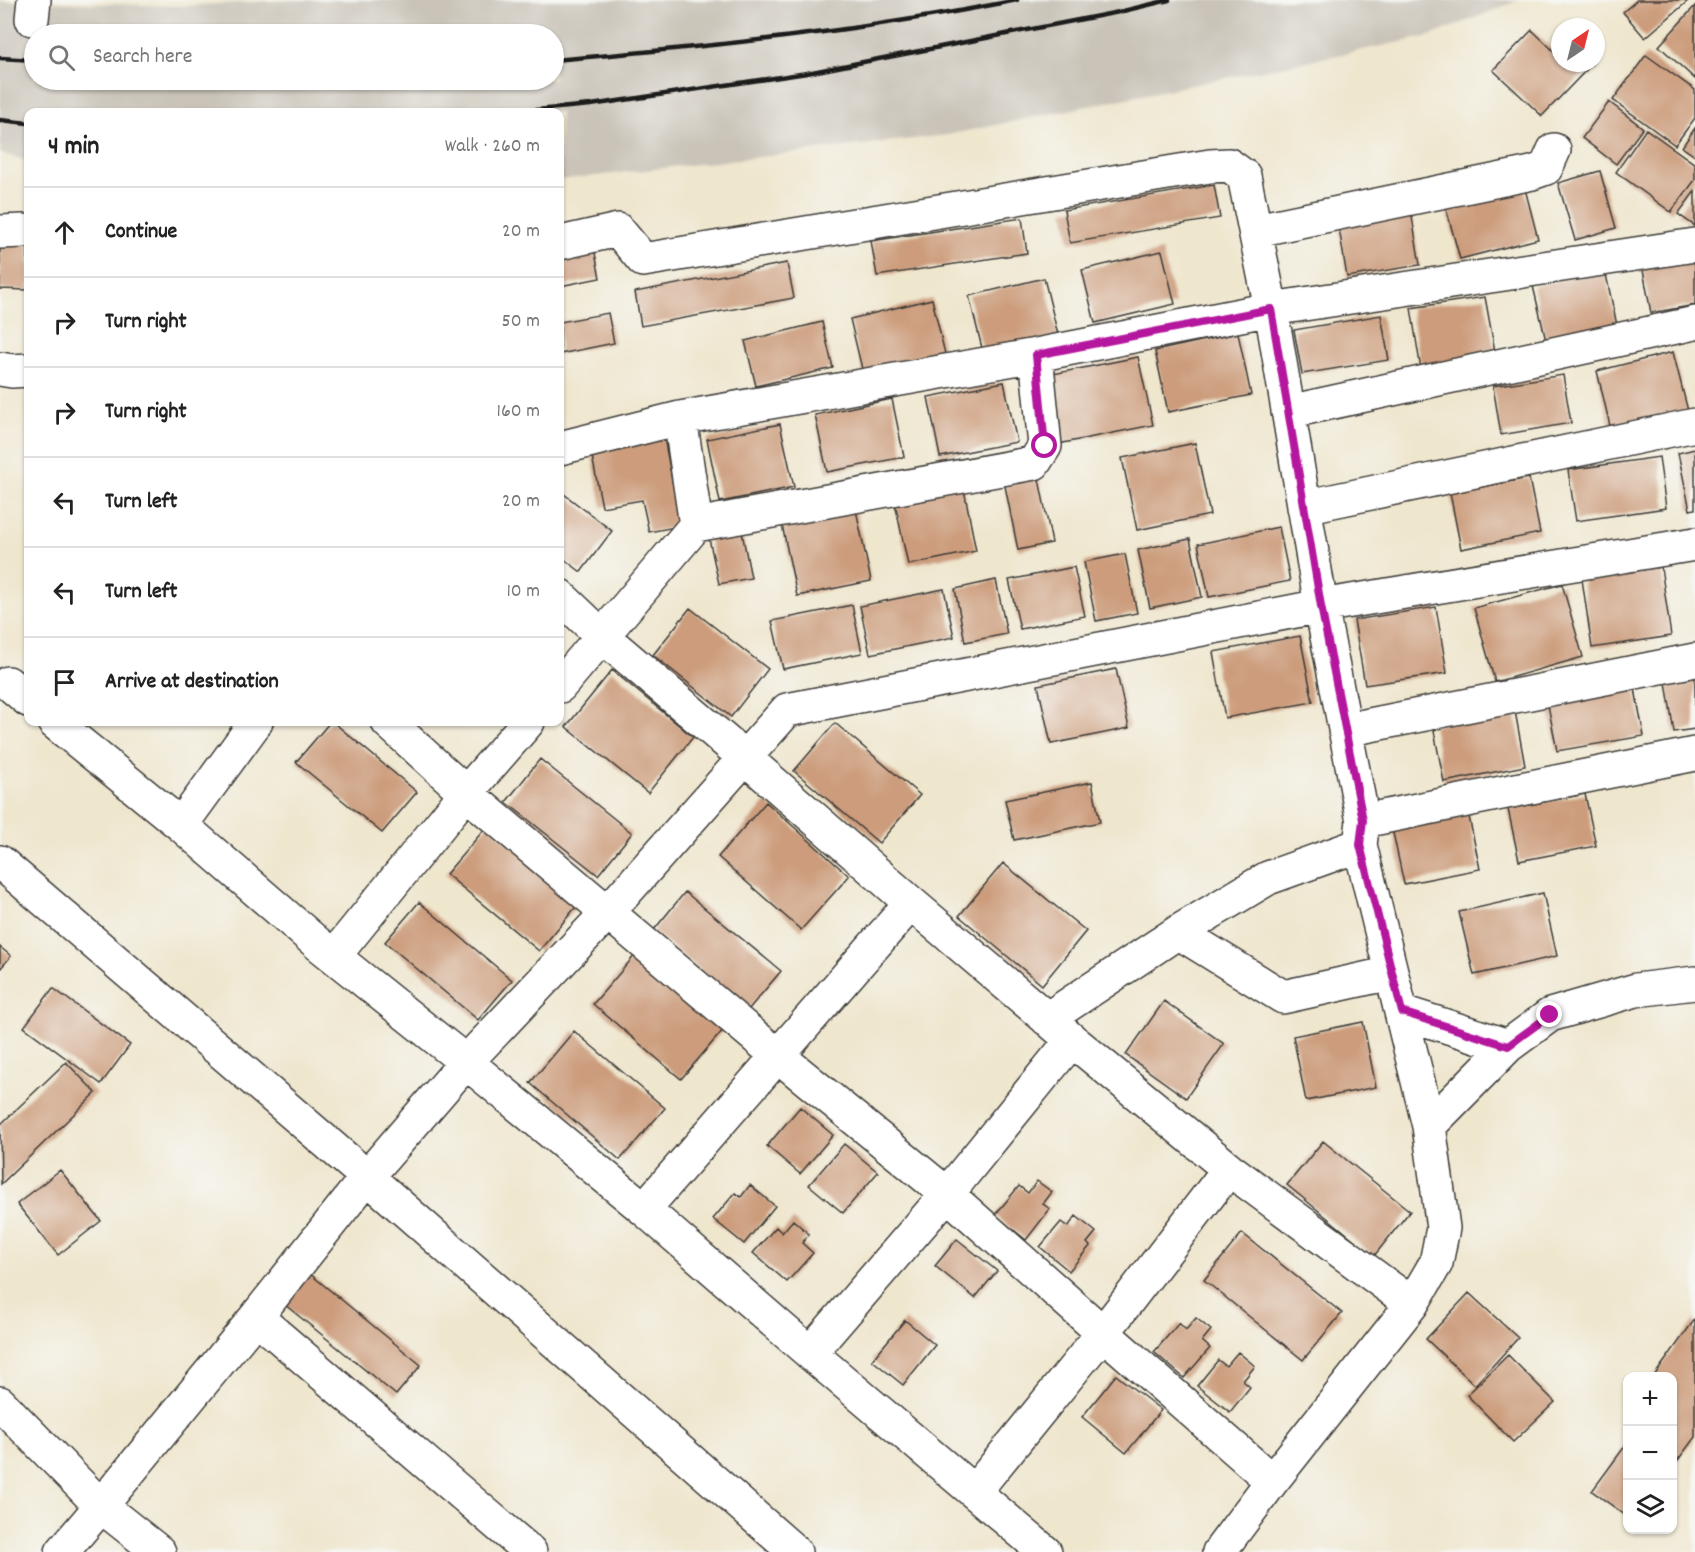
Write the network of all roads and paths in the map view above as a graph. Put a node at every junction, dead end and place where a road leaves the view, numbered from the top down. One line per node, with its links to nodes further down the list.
1 (1554, 150): 2 (street)
2 (1256, 230): 3 (street); 5 (street)
3 (564, 242)
4 (1695, 245): 5 (street)
5 (1271, 309): 7 (street); 8 (street)
6 (1695, 323): 8 (street)
7 (1036, 355): 9 (street); 13 (street)
8 (1288, 411): 12 (street)
9 (680, 418): 11 (street); 13 (street)
10 (1695, 425): 12 (street)
11 (564, 447)
12 (1304, 507): 16 (street)
13 (696, 525): 17 (street)
14 (1695, 544): 16 (street)
15 (564, 600): 17 (street)
16 (1321, 606): 24 (street); 26 (street)
17 (602, 636): 19 (street); 26 (street)
18 (1695, 660): 24 (street)
19 (564, 681)
20 (59, 726): 28 (street)
21 (253, 726): 28 (street)
22 (392, 726): 27 (street)
23 (525, 726): 27 (street)
24 (1345, 729): 29 (street)
25 (1695, 754): 29 (street)
26 (744, 757): 31 (street); 32 (street)
27 (466, 793): 32 (street); 34 (street)
28 (181, 825): 34 (street)
29 (1361, 833): 33 (street); 35 (street)
30 (0, 862): 45 (street)
31 (911, 903): 38 (street); 41 (street)
32 (608, 912): 41 (street); 42 (street)
33 (1178, 932): 35 (street); 38 (street)
34 (334, 956): 42 (street)
35 (1391, 973): 37 (street)
36 (1695, 983): 40 (street)
37 (1402, 1012): 40 (street); 43 (street)
38 (1047, 1019): 39 (street)
39 (1072, 1040): 44 (street); 46 (street)
40 (1508, 1046): 43 (street)
41 (777, 1055): 46 (street); 47 (street)
42 (466, 1062): 45 (street); 47 (street)
43 (1429, 1126): 48 (street)
44 (1229, 1169): 48 (street); 50 (street)
45 (367, 1177): 49 (street); 59 (street)
46 (947, 1194): 50 (street); 51 (street)
47 (644, 1209): 51 (street)
48 (1412, 1304): 53 (street)
49 (256, 1317): 55 (street); 58 (street)
50 (1102, 1333): 53 (street); 54 (street)
51 (810, 1353): 54 (street)
52 (0, 1403): 55 (street)
53 (1272, 1481): 61 (street)
54 (974, 1492): 60 (street)
55 (101, 1506): 56 (street); 57 (street)
56 (62, 1552)
57 (159, 1552)
58 (530, 1552)
59 (795, 1552)
60 (1045, 1552)
61 (1219, 1552)

